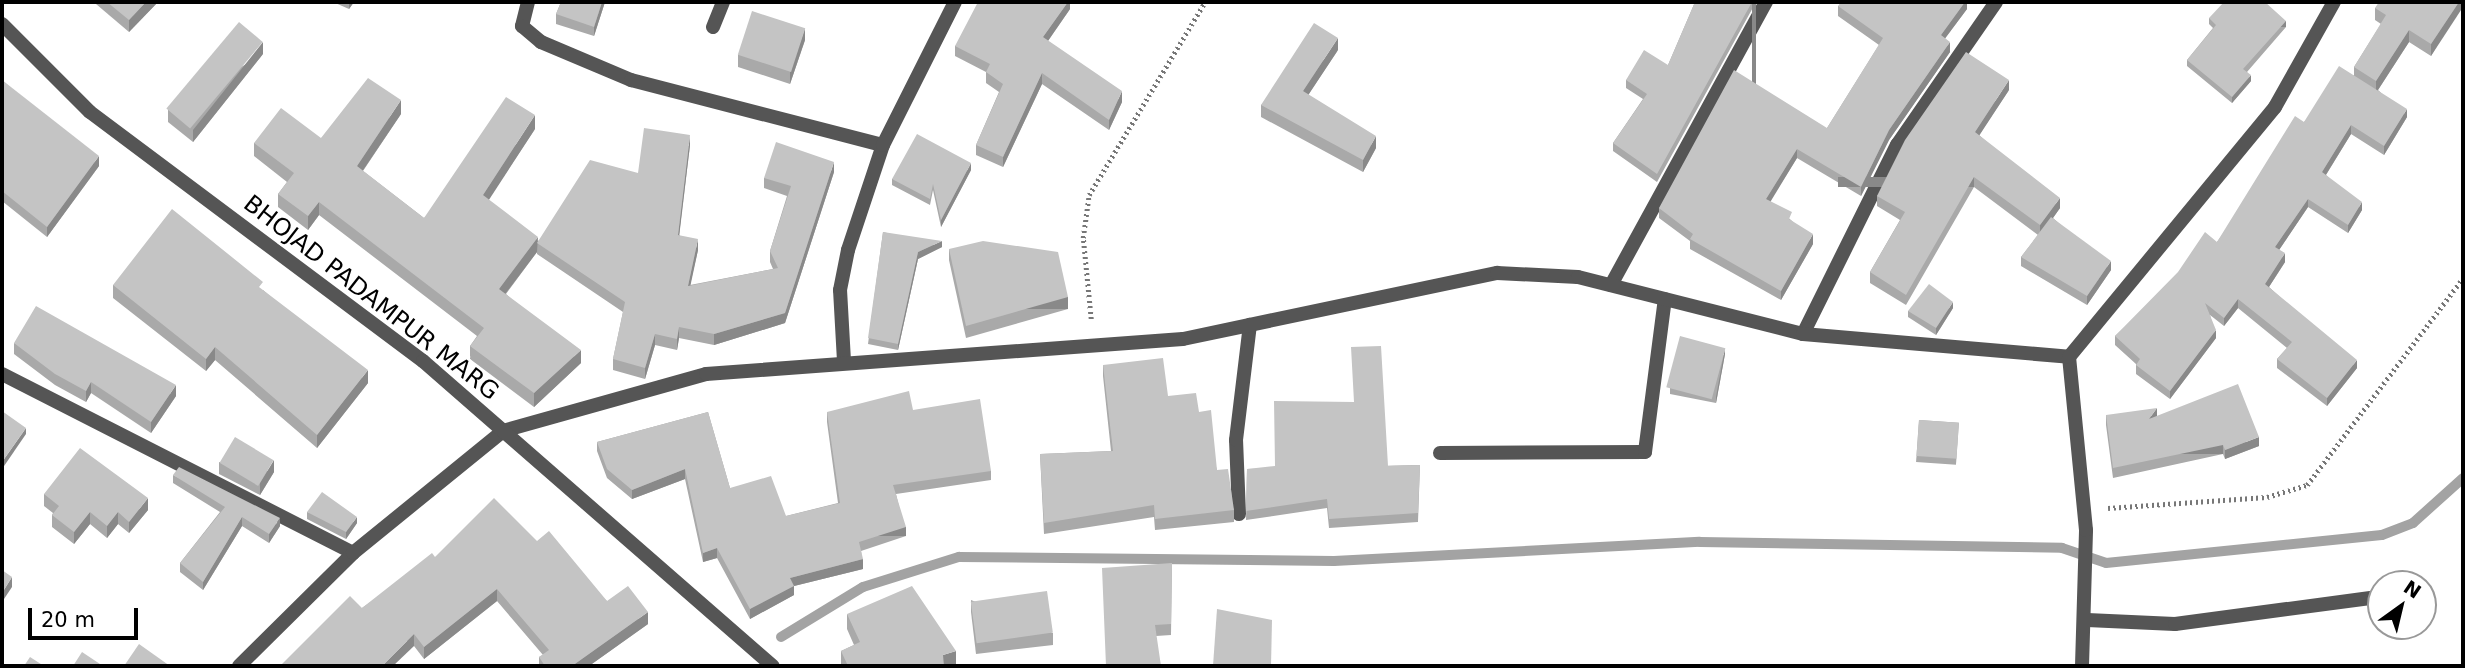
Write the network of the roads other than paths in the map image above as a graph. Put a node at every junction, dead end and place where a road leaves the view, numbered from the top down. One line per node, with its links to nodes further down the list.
1 (528, 2): 9 (street)
2 (723, 2): 8 (street)
3 (955, 2): 9 (street)
4 (1766, 2): 10 (street)
5 (1996, 2): 13 (street)
6 (2334, 2): 14 (street)
7 (2, 24): 17 (street, BHOJAD PADAMPUR MARG)
8 (713, 27)
9 (883, 145): 15 (street)
10 (1611, 285): 11 (street); 12 (street)
11 (1665, 299): 13 (street); 18 (street)
12 (1250, 325): 15 (street); 19 (street)
13 (1802, 334): 14 (street)
14 (2069, 357): 22 (street)
15 (844, 361): 17 (street)
16 (2, 374): 20 (street)
17 (503, 431): 20 (street); 24 (street, BHOJAD PADAMPUR MARG)
18 (1440, 453)
19 (1239, 514)
20 (353, 553): 23 (street)
21 (2367, 598): 22 (street)
22 (2087, 620): 25 (street)
23 (239, 666)
24 (773, 666)
25 (2082, 666)

